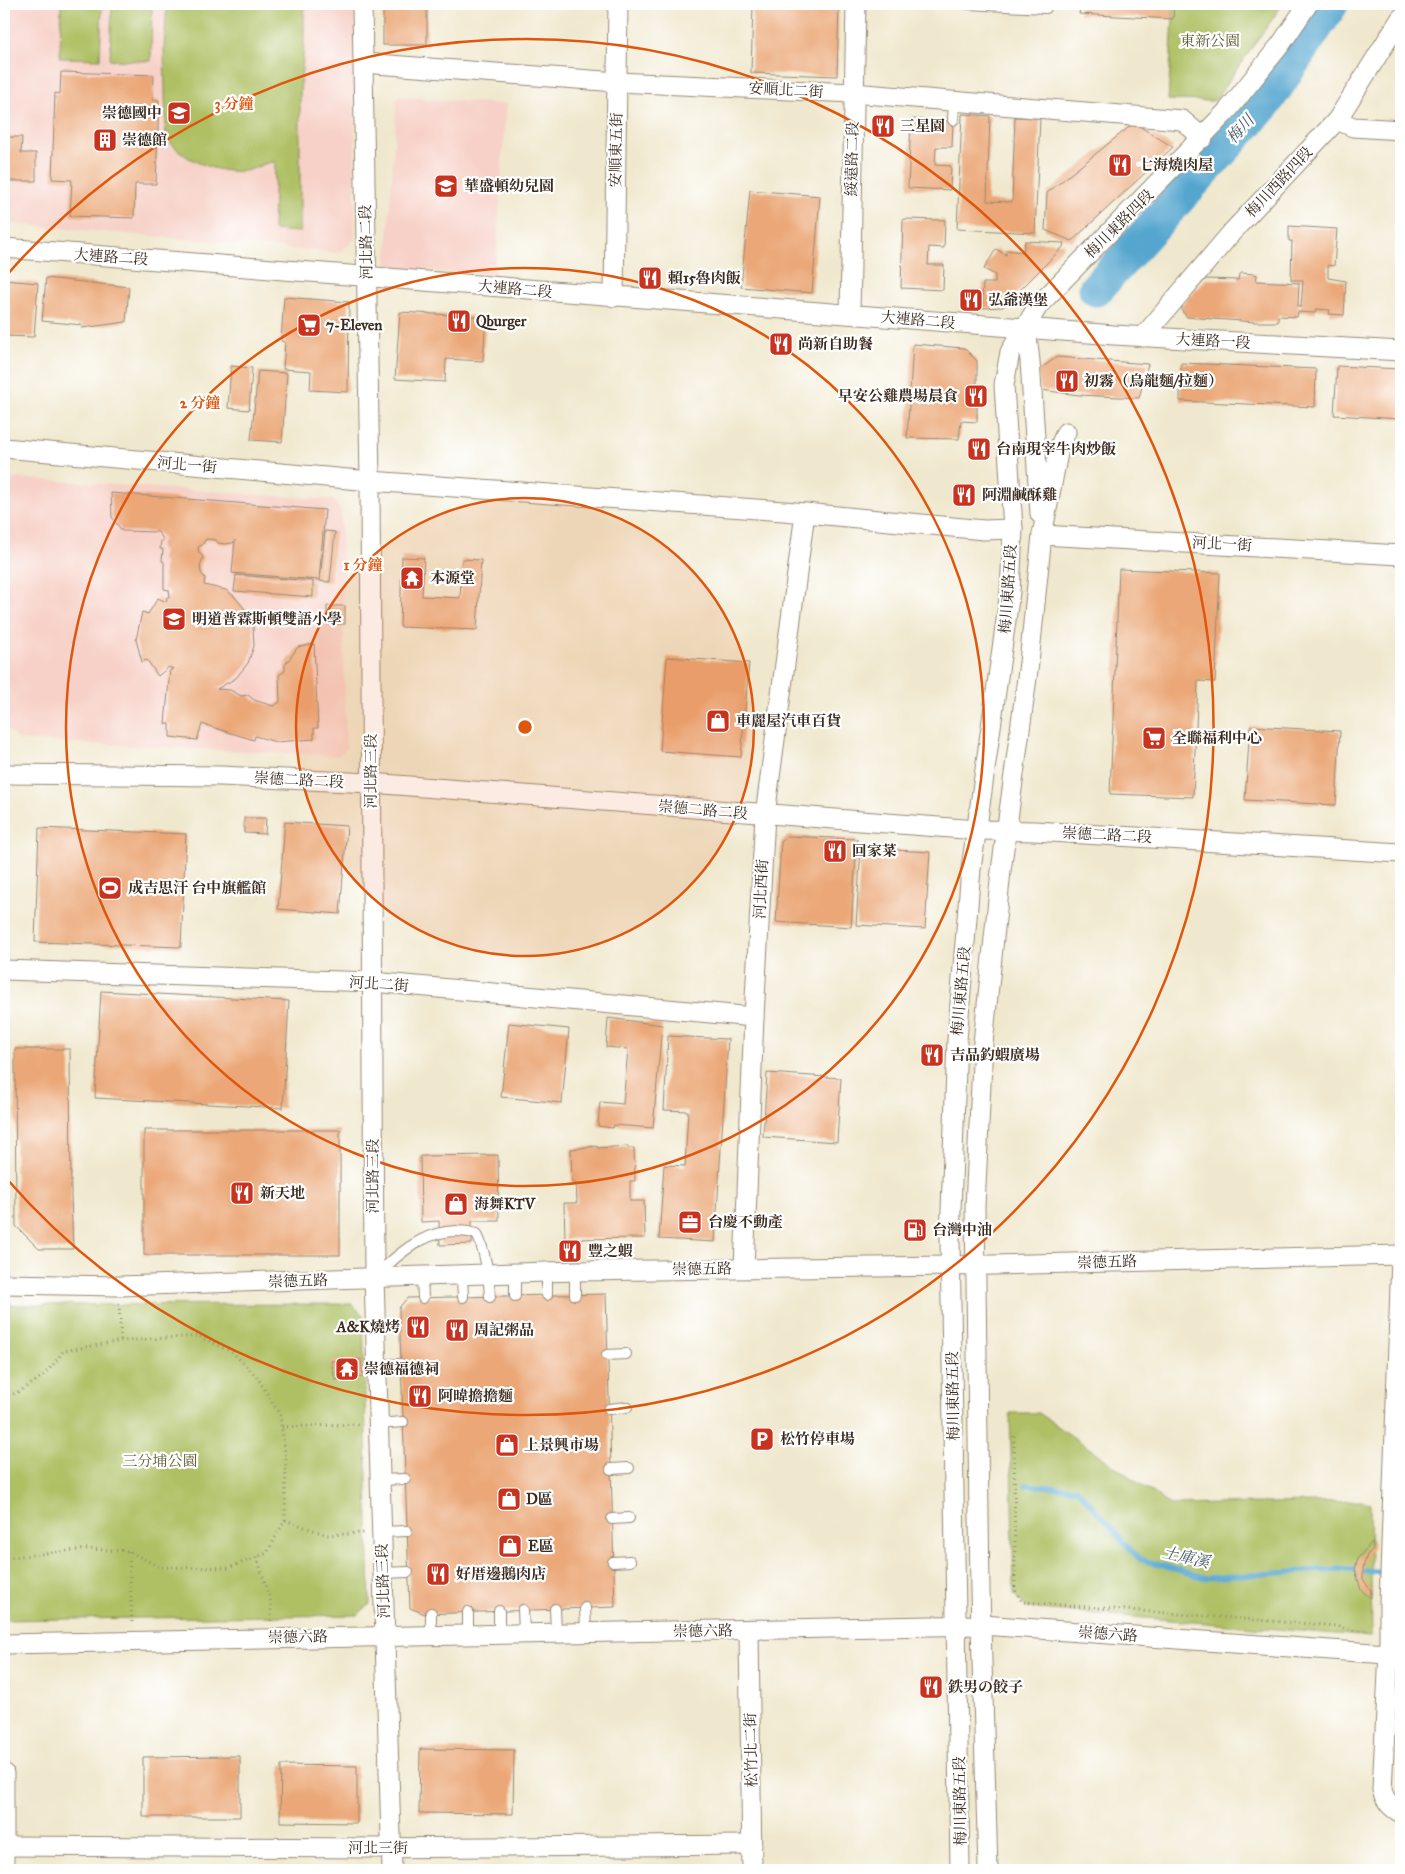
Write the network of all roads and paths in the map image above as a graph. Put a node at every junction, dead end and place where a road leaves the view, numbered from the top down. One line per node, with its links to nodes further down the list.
1 (362, 4): 8 (street, 河北路二段)
2 (618, 4): 9 (street, 安順東五街)
3 (856, 4): 10 (street, 綏遠路二段)
4 (968, 4): 6 (lane)
5 (1308, 4): 15 (street, 梅川東路四段)
6 (1046, 8)
7 (1401, 18): 13 (street, 梅川西路四段)
8 (363, 63): 9 (street, 安順北二街); 17 (street, 河北路二段)
9 (617, 82): 10 (street, 安順北二街); 18 (street, 安順東五街)
10 (853, 93): 11 (street, 安順北二街); 19 (street, 綏遠路二段)
11 (954, 101): 12 (lane); 15 (street, 安順北二街)
12 (953, 120)
13 (1337, 120): 14 (street); 21 (street, 梅川西路四段)
14 (1401, 130)
15 (1203, 138): 20 (street, 梅川東路四段)
16 (4, 248): 17 (street, 大連路二段)
17 (367, 277): 18 (street, 大連路二段); 25 (street, 河北路二段)
18 (614, 297): 19 (street, 大連路二段)
19 (850, 314): 20 (street, 大連路二段)
20 (1026, 328): 21 (street, 大連路一段); 27 (street, 梅川東路五段); 28 (street, 梅川東路五段)
21 (1143, 337): 22 (street, 大連路一段)
22 (1401, 351)
23 (1066, 432): 28 (street, 梅川東路五段)
24 (4, 448): 25 (street, 河北一街)
25 (370, 481): 26 (street, 河北一街); 31 (street, 河北路三段)
26 (804, 513): 27 (street, 河北一街); 32 (street, 河北西街)
27 (1012, 529): 33 (street, 梅川東路五段)
28 (1042, 535): 29 (street, 河北一街); 34 (street, 梅川東路五段)
29 (1401, 555)
30 (4, 774): 31 (street, 崇德二路二段)
31 (372, 784): 32 (street, 崇德二路二段); 37 (street, 河北路三段)
32 (765, 815): 33 (street, 崇德二路二段); 38 (street, 河北西街)
33 (977, 830): 34 (street, 崇德二路二段); 40 (street, 梅川東路五段)
34 (1006, 831): 35 (street, 崇德二路二段); 41 (street, 梅川東路五段)
35 (1401, 853)
36 (4, 970): 37 (street, 河北二街)
37 (373, 982): 38 (street, 河北二街); 49 (street, 河北路三段)
38 (754, 1017): 42 (street, 河北西街)
39 (1401, 1256): 41 (street, 崇德五路); 106 (street)
40 (951, 1266): 41 (street, 崇德五路); 42 (street, 崇德五路); 93 (street, 梅川東路五段)
41 (977, 1266): 92 (street, 梅川東路五段)
42 (744, 1268): 43 (street, 崇德五路)
43 (575, 1271): 44 (street, 崇德五路); 53 (lane)
44 (547, 1272): 45 (street, 崇德五路); 52 (lane)
45 (515, 1274): 46 (street, 崇德五路); 54 (lane)
46 (489, 1275): 47 (street, 崇德五路); 49 (lane); 56 (lane)
47 (462, 1276): 48 (street, 崇德五路); 55 (lane)
48 (422, 1277): 49 (street, 崇德五路); 57 (lane)
49 (374, 1278): 51 (street, 崇德五路); 62 (street, 河北路三段)
50 (4, 1284): 51 (street, 崇德五路)
51 (118, 1286): 58 (path)
52 (548, 1295)
53 (576, 1295)
54 (515, 1296)
55 (463, 1297)
56 (490, 1297)
57 (423, 1298)
58 (121, 1341): 63 (path); 68 (path)
59 (626, 1354): 60 (lane)
60 (608, 1355)
61 (401, 1364): 62 (lane)
62 (376, 1365): 67 (street, 河北路三段)
63 (4, 1398)
64 (627, 1407): 65 (lane)
65 (609, 1409)
66 (403, 1422): 67 (lane)
67 (378, 1424): 68 (path); 73 (street, 河北路三段)
68 (282, 1427): 76 (path)
69 (1014, 1436): 101 (path)
70 (628, 1468): 71 (lane)
71 (611, 1469)
72 (405, 1479): 73 (lane)
73 (380, 1480): 78 (street, 河北路三段)
74 (629, 1518): 75 (lane)
75 (612, 1519)
76 (285, 1520): 78 (path); 80 (path)
77 (407, 1531): 78 (lane)
78 (382, 1532): 85 (street, 河北路三段)
79 (129, 1552): 80 (path); 81 (path); 104 (path)
80 (257, 1557): 103 (path)
81 (4, 1558)
82 (630, 1561): 83 (lane)
83 (614, 1562)
84 (408, 1572): 85 (lane)
85 (383, 1574): 102 (street, 河北路三段)
86 (585, 1608): 95 (lane)
87 (555, 1609): 97 (lane)
88 (523, 1610): 96 (lane)
89 (499, 1611): 99 (lane)
90 (468, 1612): 98 (lane)
91 (431, 1614): 100 (lane)
92 (982, 1625): 93 (street, 崇德六路); 106 (street, 崇德六路); 116 (street, 梅川東路五段)
93 (957, 1626): 94 (street, 崇德六路); 115 (street, 梅川東路五段)
94 (748, 1630): 95 (street, 崇德六路); 110 (street, 松竹北二街)
95 (586, 1631): 97 (street, 崇德六路)
96 (524, 1632): 97 (street, 崇德六路); 99 (street, 崇德六路)
97 (556, 1632)
98 (468, 1633): 99 (street, 崇德六路); 100 (street, 崇德六路)
99 (499, 1633)
100 (431, 1634): 102 (street, 崇德六路)
101 (1363, 1634)
102 (385, 1635): 103 (street, 崇德六路); 111 (street, 河北路三段)
103 (272, 1638): 104 (street, 崇德六路)
104 (133, 1642): 105 (street, 崇德六路)
105 (4, 1644)
106 (1395, 1654): 108 (street)
107 (4, 1773): 109 (street)
108 (1401, 1813)
109 (4, 1846): 111 (street, 河北三街); 112 (street)
110 (752, 1846): 111 (street, 河北三街); 114 (street, 松竹北二街)
111 (391, 1848): 113 (street, 河北路三段)
112 (4, 1870)
113 (392, 1870)
114 (752, 1870)
115 (960, 1870)
116 (988, 1870)

